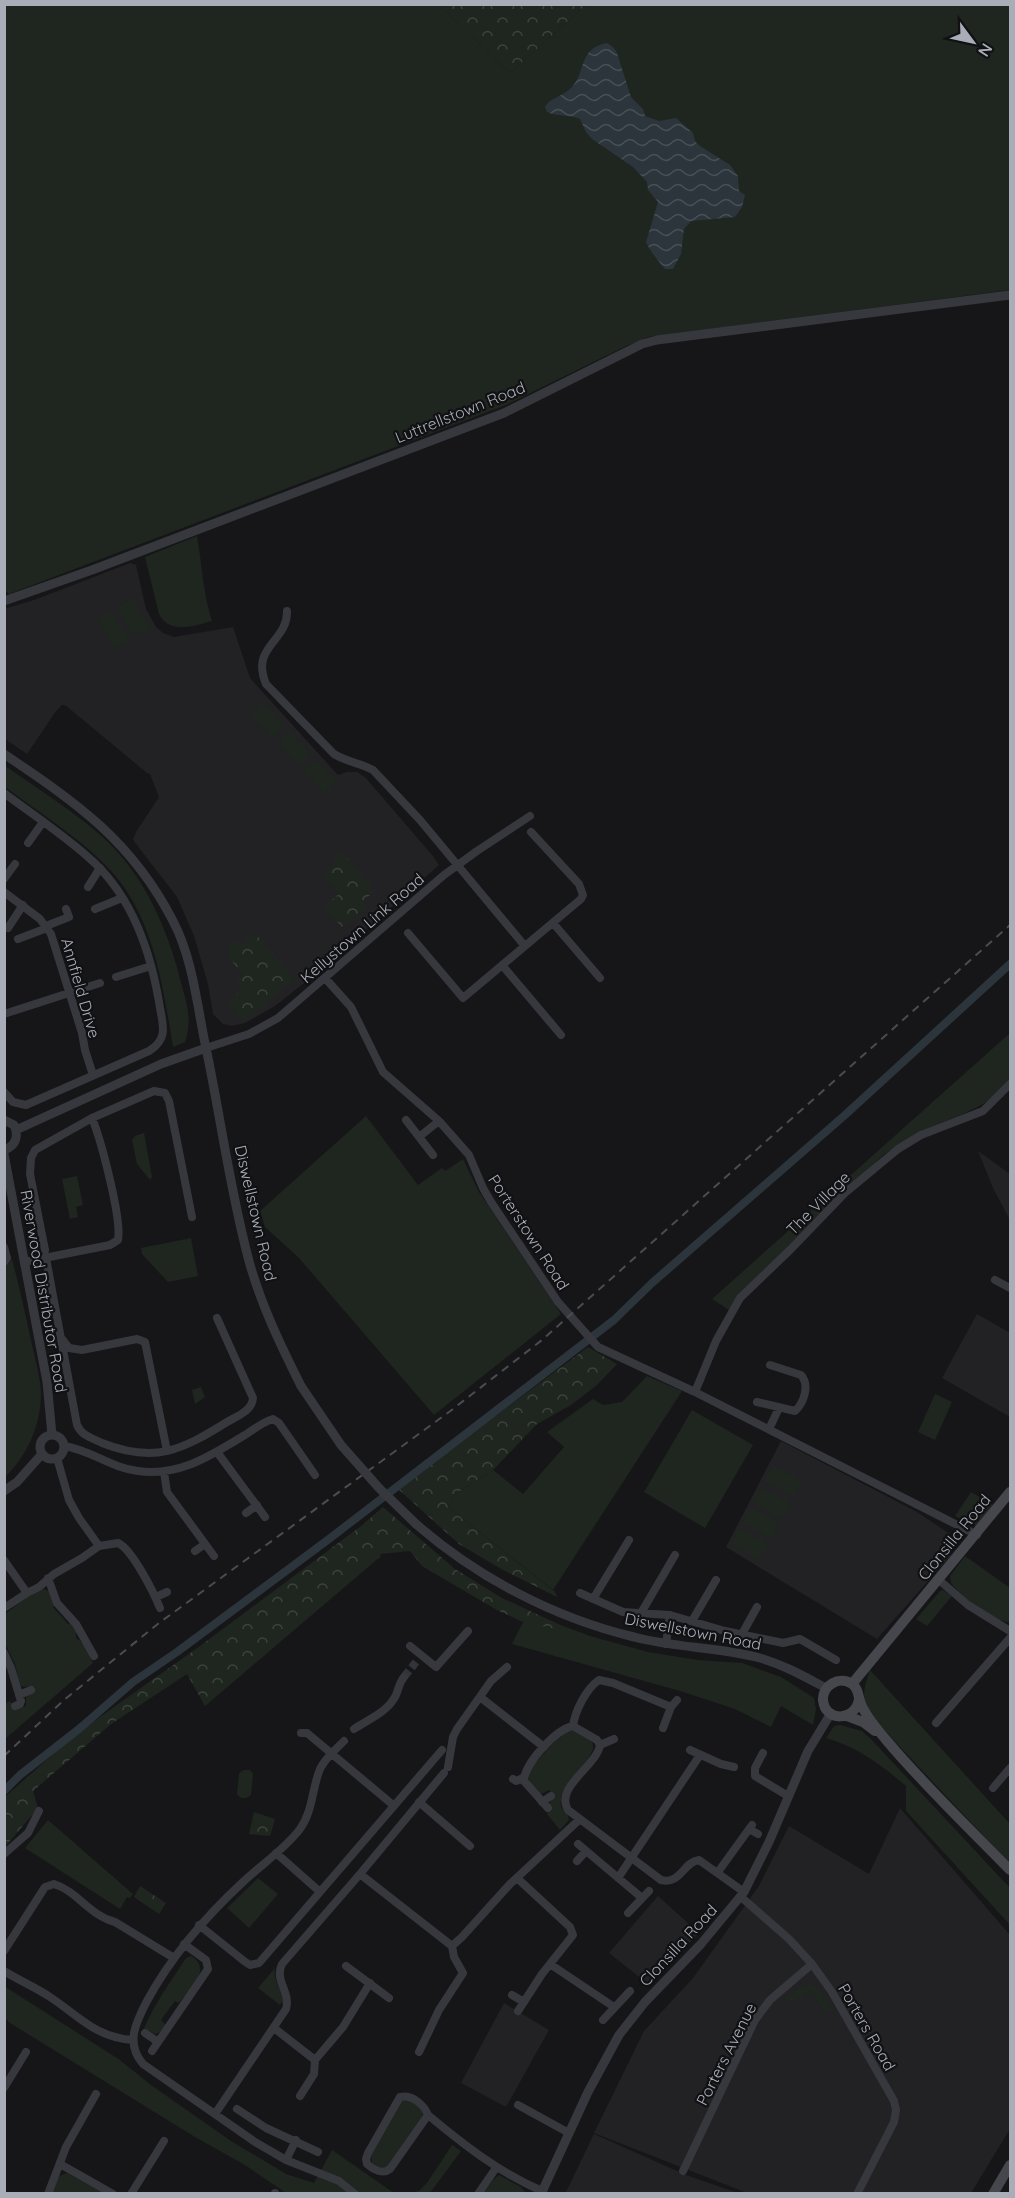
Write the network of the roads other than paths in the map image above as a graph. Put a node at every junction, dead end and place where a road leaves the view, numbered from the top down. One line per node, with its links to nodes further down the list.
1 (1011, 295): 2 (street, Luttrellstown Road)
2 (4, 601)
3 (287, 611): 11 (street)
4 (4, 754): 35 (street, Diswellstown Road)
5 (4, 793): 7 (street)
6 (530, 816): 11 (street, Kellystown Link Road)
7 (43, 822): 9 (street); 12 (street)
8 (531, 832): 20 (street)
9 (28, 843)
10 (15, 864): 13 (street)
11 (456, 865): 25 (street); 29 (street, Kellystown Link Road)
12 (100, 868): 14 (street); 16 (street)
13 (4, 879)
14 (88, 887)
15 (4, 892): 17 (street, Annfield Drive)
16 (122, 898): 19 (street); 27 (street)
17 (23, 905): 21 (street, Annfield Drive); 22 (street)
18 (66, 909): 21 (street)
19 (95, 909)
20 (553, 923): 25 (street); 30 (street)
21 (46, 927): 24 (street); 32 (street, Annfield Drive)
22 (8, 928)
23 (408, 933): 26 (street)
24 (18, 939)
25 (524, 945): 26 (street)
26 (502, 965): 34 (street)
27 (151, 966): 28 (street); 36 (street)
28 (117, 977)
29 (325, 978): 35 (street, Kellystown Link Road); 42 (street, Porterstown Road)
30 (600, 978)
31 (100, 983): 32 (street)
32 (70, 993): 33 (street); 36 (street, Annfield Drive)
33 (4, 1014)
34 (561, 1035)
35 (206, 1048): 43 (street); 100 (street, Diswellstown Road, bridge)
36 (93, 1075): 38 (street)
37 (1011, 1084): 57 (street, The Village)
38 (4, 1092)
39 (5, 1119): 43 (street)
40 (92, 1119): 47 (street); 49 (street); 49 (street)
41 (406, 1120): 44 (street)
42 (439, 1121): 44 (street); 57 (street, Porterstown Road)
43 (16, 1130): 45 (street)
44 (419, 1137): 46 (street)
45 (4, 1152): 51 (street, Riverwood Distributor Road)
46 (433, 1155)
47 (192, 1217)
48 (4, 1247): 50 (street)
49 (46, 1254): 51 (street); 55 (street)
50 (4, 1262)
51 (24, 1262): 61 (street, Riverwood Distributor Road)
52 (995, 1280): 53 (street)
53 (1011, 1288)
54 (217, 1318): 63 (street)
55 (62, 1338): 63 (street); 63 (street)
56 (771, 1365): 59 (street)
57 (695, 1392): 60 (street)
58 (757, 1402): 59 (street)
59 (779, 1408): 60 (street)
60 (769, 1429): 74 (street)
61 (52, 1435): 62 (street); 65 (street)
62 (64, 1446): 66 (street); 67 (street)
63 (167, 1451)
64 (217, 1452): 67 (street); 68 (street); 71 (street)
65 (42, 1454): 66 (street); 69 (street)
66 (57, 1458): 77 (street)
67 (164, 1472): 76 (street)
68 (315, 1475)
69 (4, 1491)
70 (1011, 1492): 74 (main road, Clonsilla Road)
71 (256, 1505): 72 (street); 73 (street)
72 (246, 1513)
73 (265, 1517)
74 (976, 1534): 84 (main road, Clonsilla Road)
75 (629, 1540): 89 (street)
76 (205, 1544): 78 (street); 80 (street)
77 (99, 1546): 82 (street); 88 (street)
78 (195, 1551)
79 (675, 1555): 93 (street)
80 (214, 1556)
81 (4, 1560): 86 (street)
82 (48, 1578): 86 (street); 103 (street)
83 (716, 1580): 95 (street)
84 (939, 1580): 97 (street); 107 (main road, Clonsilla Road)
85 (167, 1592): 88 (street)
86 (27, 1593): 91 (street)
87 (580, 1593): 89 (street)
88 (156, 1597): 92 (street)
89 (593, 1599): 93 (street)
90 (756, 1607): 98 (street)
91 (4, 1608)
92 (160, 1608)
93 (640, 1613): 94 (street)
94 (670, 1615): 95 (street); 100 (street)
95 (693, 1621): 98 (street)
96 (468, 1631): 101 (street)
97 (1011, 1631)
98 (742, 1634): 104 (street)
99 (1011, 1638): 116 (street)
100 (666, 1644): 108 (street, Diswellstown Road)
101 (410, 1646)
102 (4, 1653): 110 (street)
103 (94, 1656)
104 (836, 1660)
105 (507, 1667): 111 (street)
106 (404, 1677): 119 (street)
107 (852, 1684): 108 (main road); 112 (main road)
108 (826, 1688): 114 (main road)
109 (31, 1690): 110 (street)
110 (19, 1695): 113 (street)
111 (480, 1697): 125 (street); 138 (street)
112 (859, 1699): 115 (main road); 122 (main road)
113 (15, 1706)
114 (831, 1713): 115 (main road); 137 (street, Clonsilla Road)
115 (847, 1716): 122 (main road)
116 (936, 1723)
117 (573, 1726): 118 (street); 124 (street); 125 (street)
118 (663, 1728)
119 (354, 1729)
120 (301, 1733): 129 (street)
121 (614, 1739): 124 (street)
122 (887, 1740): 150 (main road)
123 (344, 1741): 129 (street)
124 (600, 1745): 141 (street)
125 (544, 1747): 134 (street)
126 (442, 1750): 139 (street)
127 (690, 1750): 130 (street)
128 (763, 1753): 137 (street)
129 (332, 1754): 139 (street); 146 (street)
130 (700, 1755): 131 (street); 148 (street)
131 (734, 1767)
132 (1011, 1768): 135 (street)
133 (513, 1779): 134 (street)
134 (523, 1779): 136 (street)
135 (993, 1788)
136 (551, 1796)
137 (788, 1796): 157 (street, Clonsilla Road)
138 (419, 1802): 144 (street); 152 (street)
139 (393, 1805): 155 (street)
140 (39, 1811): 147 (street)
141 (580, 1819): 148 (street); 153 (street)
142 (758, 1834): 151 (street)
143 (578, 1844): 145 (street)
144 (470, 1846)
145 (586, 1851): 149 (street); 154 (street)
146 (276, 1852): 155 (street); 160 (street)
147 (4, 1854)
148 (633, 1858): 151 (street, Porters Road); 154 (street)
149 (578, 1862)
150 (1011, 1870)
151 (718, 1872): 157 (street, Porters Road)
152 (360, 1874): 162 (street); 177 (street)
153 (518, 1878): 162 (street); 165 (street)
154 (618, 1878): 158 (street)
155 (319, 1891): 160 (street)
156 (648, 1891): 158 (street)
157 (743, 1895): 166 (street, Porters Road); 192 (street, Clonsilla Road)
158 (642, 1898): 159 (street)
159 (628, 1913)
160 (199, 1924): 161 (street)
161 (184, 1944): 164 (street); 180 (street)
162 (452, 1946): 183 (street)
163 (4, 1951): 164 (street)
164 (174, 1958): 179 (street)
165 (550, 1964): 173 (street); 174 (street)
166 (812, 1964): 200 (street, Porters Avenue); 207 (street, Porters Road)
167 (346, 1966): 169 (street)
168 (4, 1971): 179 (street)
169 (370, 1983): 172 (street); 184 (street)
170 (630, 1991): 174 (street)
171 (512, 1995): 173 (street)
172 (389, 1998)
173 (524, 2002): 175 (street)
174 (614, 2007): 176 (street)
175 (518, 2011)
176 (603, 2020)
177 (274, 2028): 184 (street); 190 (street)
178 (145, 2033): 180 (street)
179 (132, 2040): 190 (street)
180 (158, 2042): 181 (street)
181 (152, 2051)
182 (26, 2052): 185 (street)
183 (419, 2052)
184 (315, 2060): 187 (street)
185 (4, 2088)
186 (96, 2094): 197 (street)
187 (300, 2096)
188 (518, 2105): 192 (street)
189 (237, 2109): 194 (street)
190 (215, 2114): 196 (street)
191 (428, 2115): 191 (street); 199 (street)
192 (569, 2133): 201 (street, Clonsilla Road)
193 (164, 2140): 204 (street)
194 (296, 2140): 195 (street); 196 (street)
195 (318, 2152)
196 (286, 2160): 205 (street)
197 (60, 2164): 202 (street); 203 (street)
198 (1011, 2165): 208 (main road)
199 (496, 2168): 201 (street); 206 (street)
200 (683, 2171)
201 (542, 2192)
202 (48, 2193)
203 (113, 2193)
204 (131, 2193)
205 (355, 2193)
206 (478, 2193)
207 (857, 2193)
208 (993, 2193)

